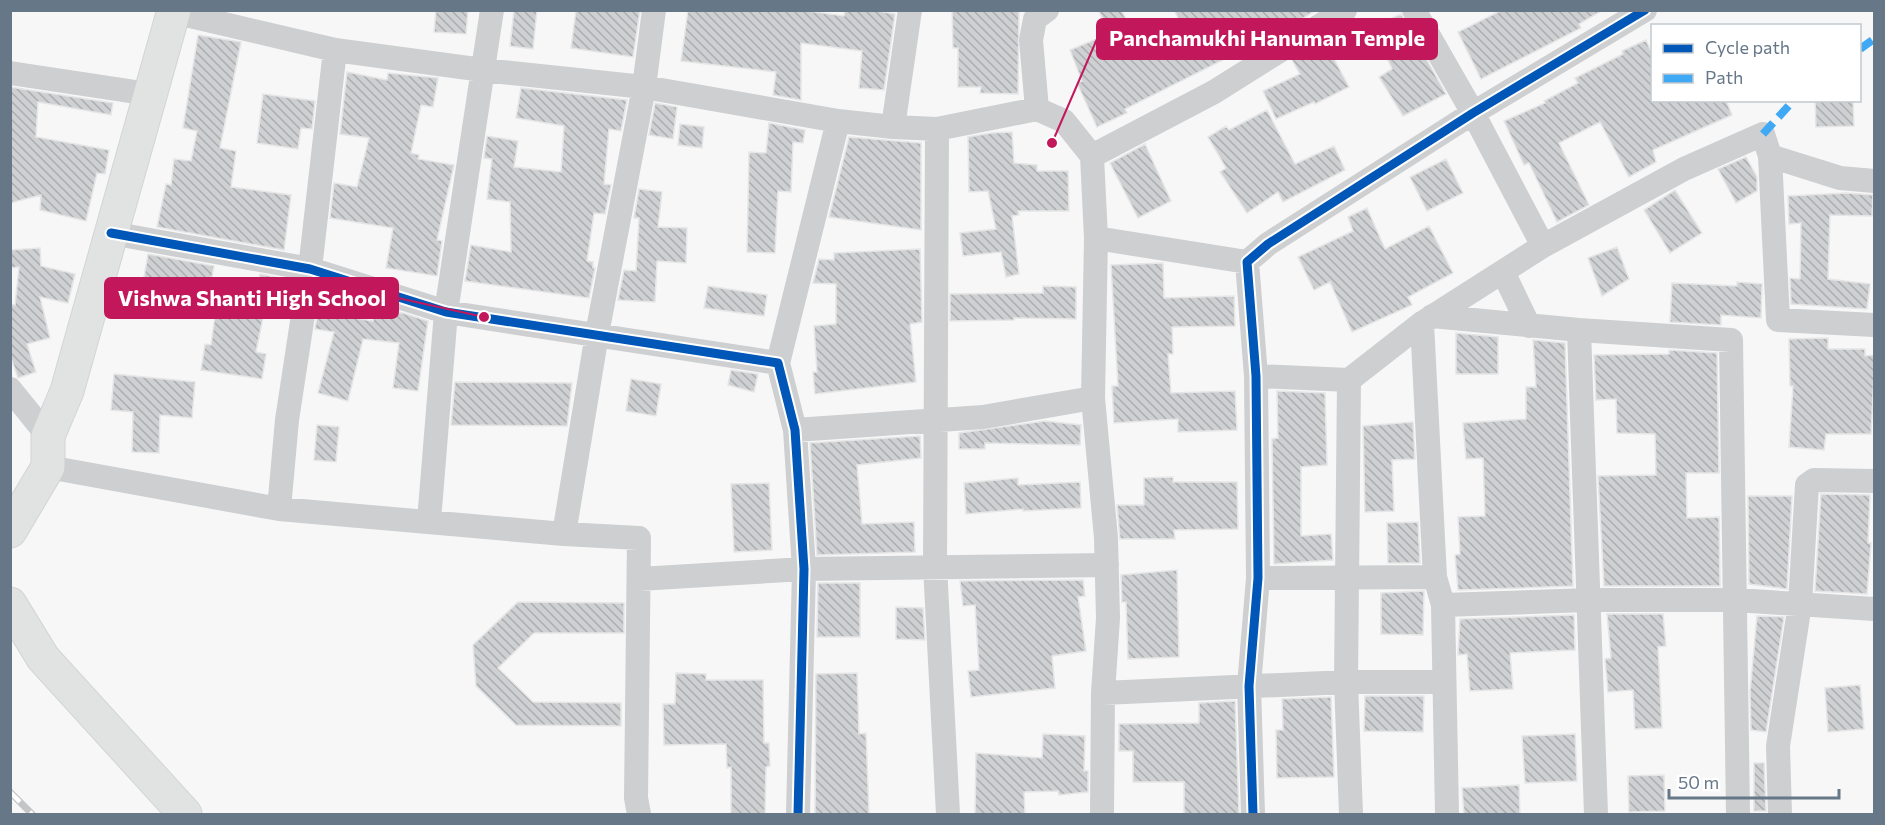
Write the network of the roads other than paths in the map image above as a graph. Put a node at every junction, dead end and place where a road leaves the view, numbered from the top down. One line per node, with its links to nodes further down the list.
1 (492, 10): 10 (street)
2 (654, 10): 12 (street)
3 (910, 10): 17 (street)
4 (1047, 10): 14 (street)
5 (1345, 10): 19 (street)
6 (1414, 10): 15 (street)
7 (1645, 10): 15 (street)
8 (173, 11): 9 (street); 13 (main road)
9 (335, 50): 10 (street); 26 (street)
10 (483, 70): 12 (street); 28 (street)
11 (10, 73): 13 (street)
12 (644, 87): 16 (street); 33 (street)
13 (148, 94): 22 (main road)
14 (1037, 109): 18 (street); 19 (street)
15 (1473, 113): 24 (street); 25 (street)
16 (838, 121): 17 (street); 34 (street)
17 (893, 127): 18 (street)
18 (937, 129): 39 (street)
19 (1092, 156): 23 (street)
20 (1770, 156): 21 (street); 24 (street); 30 (street)
21 (1875, 181)
22 (111, 233): 26 (street); 41 (main road)
23 (1096, 237): 25 (street); 38 (street)
24 (1543, 246): 27 (street)
25 (1247, 262): 35 (street)
26 (310, 268): 28 (street); 43 (street)
27 (1503, 272): 29 (street); 31 (street)
28 (446, 312): 33 (street); 44 (street)
29 (1427, 319): 31 (street); 36 (street); 50 (street)
30 (1875, 325)
31 (1529, 326): 32 (street)
32 (1579, 330): 54 (street); 55 (street)
33 (597, 334): 34 (street); 46 (street)
34 (778, 363): 40 (street)
35 (1256, 376): 36 (street); 51 (street)
36 (1349, 380): 52 (street)
37 (10, 389): 41 (street)
38 (1093, 398): 39 (street); 47 (street)
39 (937, 422): 40 (street); 48 (street)
40 (795, 430): 49 (street)
41 (48, 452): 43 (street); 45 (main road)
42 (1875, 481): 57 (street)
43 (279, 509): 44 (street)
44 (429, 521): 46 (street)
45 (10, 531)
46 (564, 534): 53 (street)
47 (1107, 565): 48 (street); 63 (street)
48 (935, 566): 49 (street); 67 (street)
49 (804, 569): 53 (street); 66 (street)
50 (1435, 577): 52 (street); 58 (street)
51 (1258, 578): 52 (street); 62 (street)
52 (1348, 578): 60 (street)
53 (639, 579): 65 (street)
54 (1588, 600): 55 (street); 58 (street); 72 (street)
55 (1736, 600): 57 (street); 73 (street)
56 (10, 604): 64 (main road)
57 (1800, 604): 59 (street); 74 (street)
58 (1443, 605): 61 (street)
59 (1875, 609)
60 (1346, 682): 61 (street); 62 (street); 70 (street)
61 (1444, 682): 71 (street)
62 (1249, 686): 63 (street); 69 (street)
63 (1103, 693): 68 (street)
64 (185, 814)
65 (639, 814)
66 (798, 814)
67 (948, 814)
68 (1102, 814)
69 (1253, 814)
70 (1351, 814)
71 (1447, 814)
72 (1596, 814)
73 (1738, 814)
74 (1780, 814)

